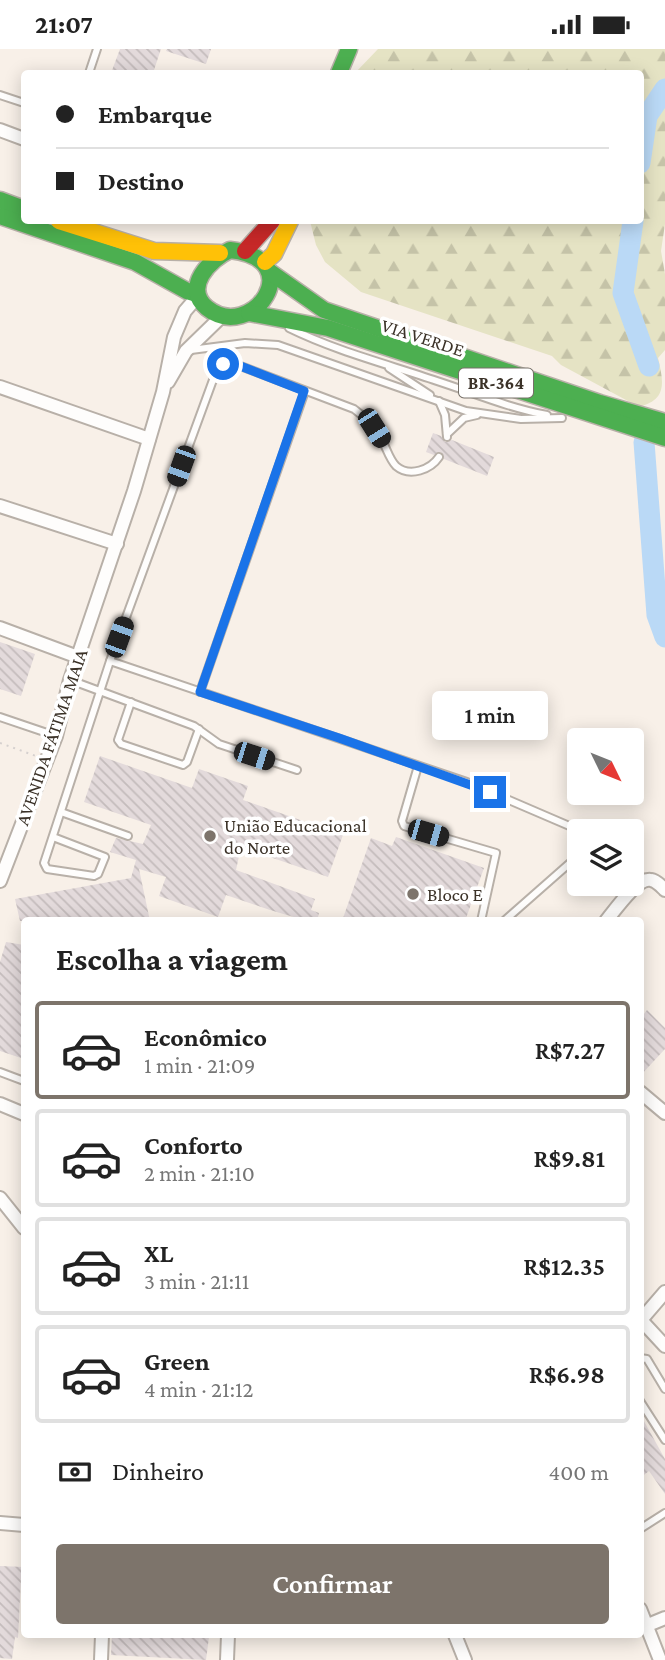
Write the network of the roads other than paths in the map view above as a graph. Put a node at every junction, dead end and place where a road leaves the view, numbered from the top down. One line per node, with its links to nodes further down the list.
1 (97, 49): 2 (lane)
2 (90, 70)
3 (0, 95): 4 (lane)
4 (21, 102)
5 (0, 130): 6 (street)
6 (21, 138)
7 (0, 200): 8 (main road)
8 (21, 208)
9 (0, 216): 10 (main road)
10 (21, 223)
11 (23, 224): 18 (main road)
12 (68, 224): 16 (main road)
13 (268, 224): 15 (main road)
14 (289, 224): 17 (main road)
15 (245, 251): 16 (main road); 17 (main road, BR-364)
16 (220, 253): 18 (main road)
17 (268, 267): 20 (main road); 21 (main road, BR-364)
18 (198, 295): 19 (main road); 26 (street, AVENIDA FÁTIMA MAIA)
19 (223, 315): 20 (main road, BR-364); 22 (street, AVENIDA FÁTIMA MAIA)
20 (257, 315): 21 (main road, BR-364); 23 (lane)
21 (332, 321): 29 (main road, VIA VERDE / BR-364); 31 (main road, VIA VERDE / BR-364)
22 (186, 351): 26 (street, AVENIDA FÁTIMA MAIA); 27 (lane)
23 (382, 363): 27 (lane); 30 (lane)
24 (0, 387): 33 (street)
25 (304, 391): 34 (lane); 39 (lane); 42 (lane)
26 (163, 392): 33 (street, AVENIDA FÁTIMA MAIA)
27 (439, 401): 28 (lane); 28 (lane)
28 (482, 414): 30 (lane)
29 (598, 417): 30 (lane); 32 (main road, VIA VERDE / BR-364)
30 (562, 418)
31 (665, 422)
32 (665, 438)
33 (149, 439): 36 (street, AVENIDA FÁTIMA MAIA)
34 (439, 457)
35 (0, 506): 36 (street)
36 (117, 544): 38 (street, AVENIDA FÁTIMA MAIA)
37 (0, 628): 38 (street)
38 (78, 657): 40 (street, AVENIDA FÁTIMA MAIA)
39 (110, 661): 41 (lane); 42 (lane)
40 (70, 680): 41 (lane); 46 (street, AVENIDA FÁTIMA MAIA)
41 (101, 692): 43 (lane); 49 (lane)
42 (200, 692): 47 (lane)
43 (131, 702): 45 (lane); 45 (lane)
44 (0, 717): 46 (lane)
45 (199, 729): 48 (lane)
46 (56, 736): 54 (street, AVENIDA FÁTIMA MAIA)
47 (418, 766): 50 (lane); 56 (lane)
48 (297, 770)
49 (61, 812): 51 (lane); 52 (lane)
50 (567, 825)
51 (128, 836)
52 (53, 837): 52 (lane)
53 (567, 866): 57 (lane)
54 (1, 872)
55 (665, 890): 58 (street)
56 (482, 917)
57 (509, 917)
58 (609, 917)
59 (0, 1072): 60 (lane)
60 (21, 1080)
61 (644, 1095): 64 (street)
62 (0, 1104): 63 (street)
63 (21, 1113)
64 (665, 1114)
65 (0, 1198): 66 (street)
66 (21, 1223)
67 (665, 1292): 68 (street)
68 (644, 1316)
69 (644, 1323): 70 (street)
70 (665, 1346)
71 (644, 1359): 72 (lane)
72 (665, 1389)
73 (644, 1407): 74 (lane)
74 (665, 1440)
75 (665, 1513): 78 (lane)
76 (0, 1524): 77 (street)
77 (21, 1525)
78 (644, 1526)
79 (644, 1617): 81 (street)
80 (665, 1619): 81 (street)
81 (648, 1625): 88 (street)
82 (102, 1638): 85 (street)
83 (228, 1638): 86 (street)
84 (456, 1638): 87 (street)
85 (101, 1660)
86 (227, 1660)
87 (465, 1660)
88 (660, 1660)

